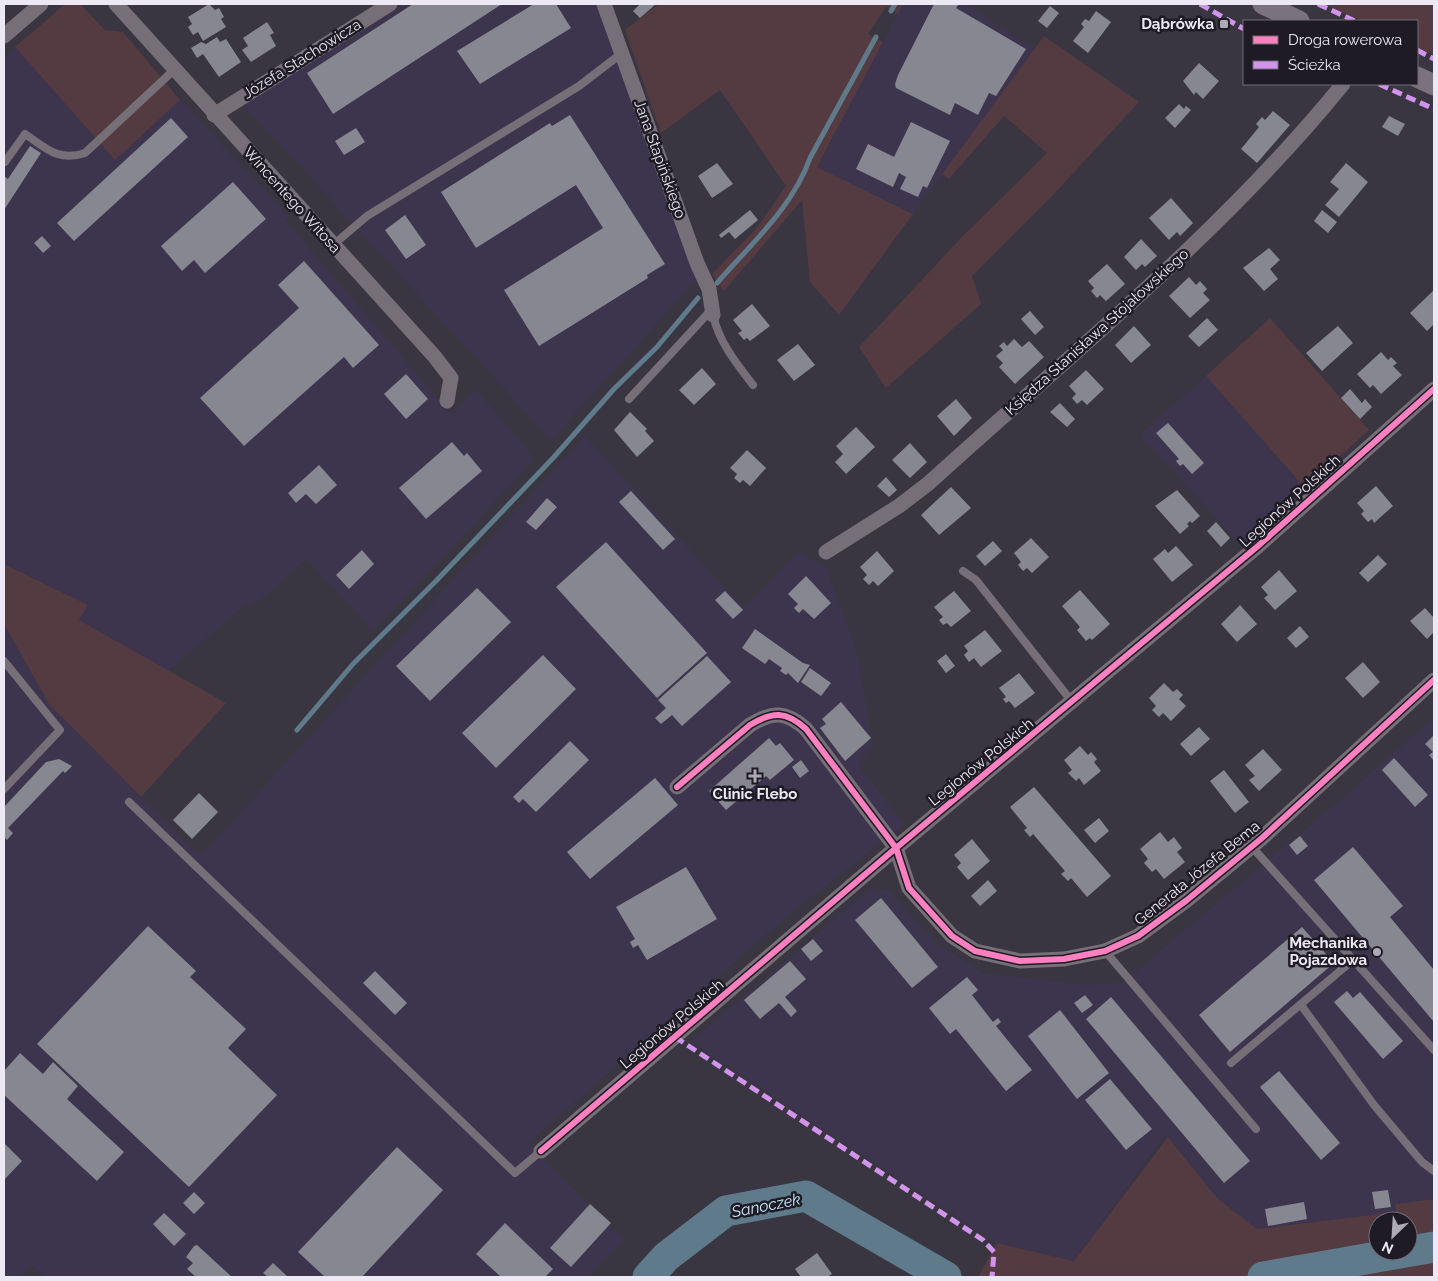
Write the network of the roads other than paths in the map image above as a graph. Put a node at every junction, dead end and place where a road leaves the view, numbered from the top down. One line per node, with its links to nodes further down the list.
1 (41, 4): 7 (street)
2 (116, 4): 9 (street, Wincentego Witosa)
3 (390, 4): 13 (street, Józefa Stachowicza)
4 (604, 4): 8 (street, Jana Stapińskiego)
5 (1263, 4): 6 (main road)
6 (1297, 20)
7 (4, 36)
8 (622, 53): 15 (lane); 16 (street, Jana Stapińskiego)
9 (175, 69): 13 (street, Wincentego Witosa); 14 (lane)
10 (1418, 77): 12 (main road)
11 (1342, 85): 21 (street, Księdza Stanisława Stojałowskiego)
12 (1434, 85)
13 (214, 115): 15 (street, Wincentego Witosa)
14 (5, 162)
15 (333, 245): 20 (street, Wincentego Witosa)
16 (712, 312): 17 (lane); 19 (lane)
17 (753, 385)
18 (1434, 389): 25 (street, Legionów Polskich)
19 (629, 399)
20 (447, 402)
21 (826, 552)
22 (963, 571): 25 (lane)
23 (4, 661): 27 (lane)
24 (1434, 680): 29 (street, Generała Józefa Bema)
25 (1073, 703): 30 (street, Legionów Polskich)
26 (677, 787): 30 (street, Generała Józefa Bema)
27 (4, 789)
28 (129, 802): 37 (lane)
29 (1252, 847): 31 (street, Generała Józefa Bema); 32 (lane)
30 (896, 848): 31 (street, Generała Józefa Bema); 37 (street, Legionów Polskich)
31 (1104, 952): 36 (lane)
32 (1352, 960): 33 (lane); 34 (lane)
33 (1301, 1005): 35 (lane); 38 (lane)
34 (1434, 1050)
35 (1231, 1063)
36 (1256, 1129)
37 (541, 1151)
38 (1434, 1171)

